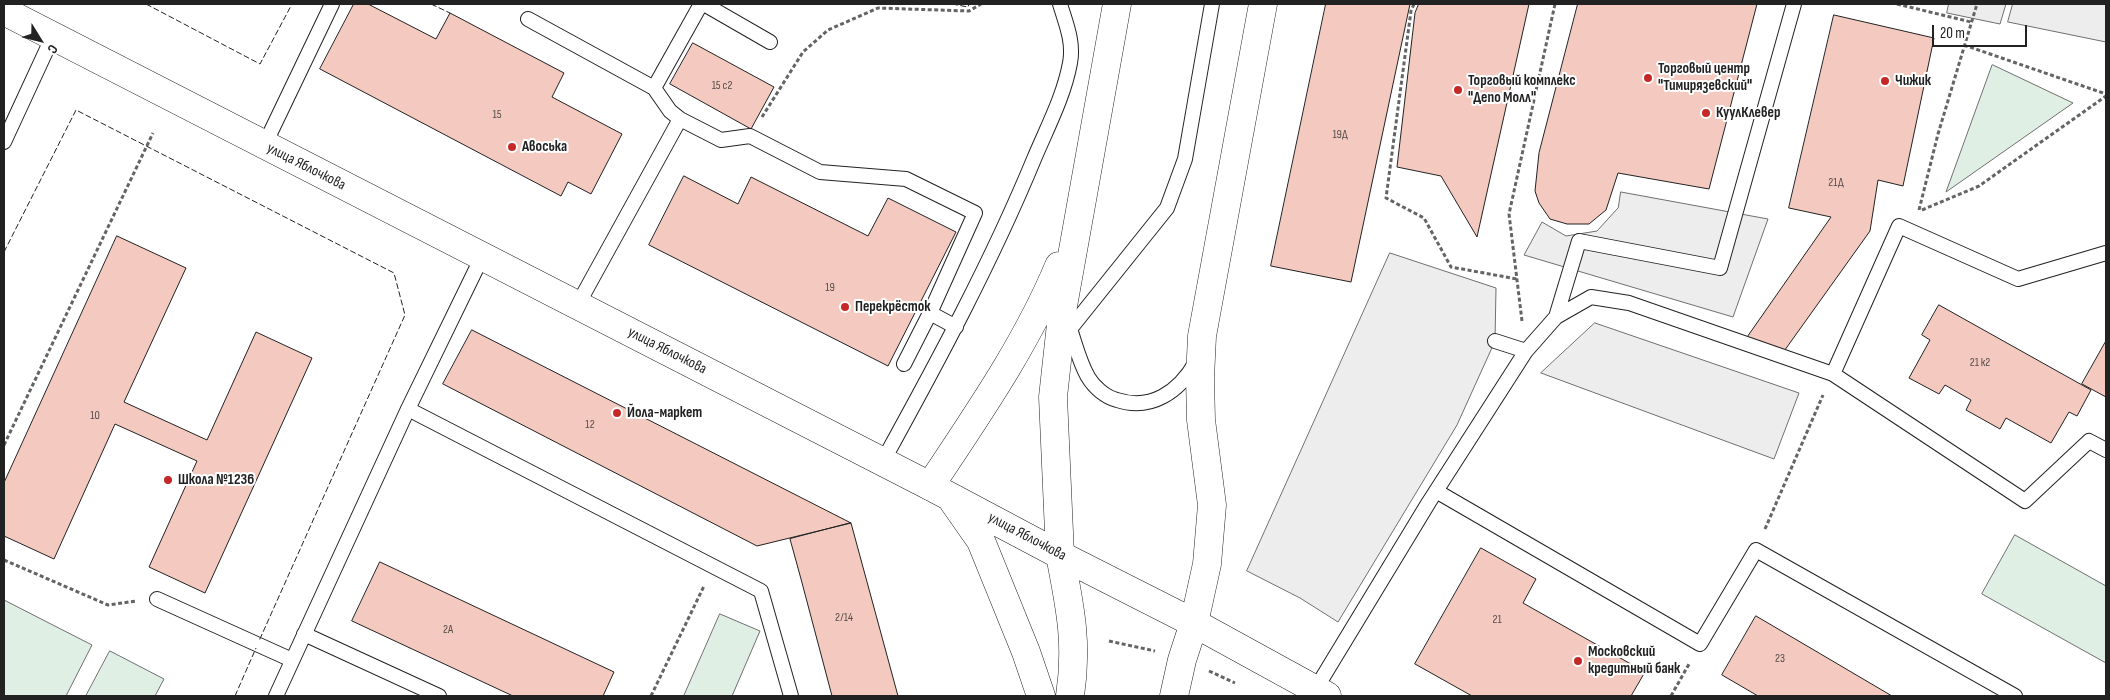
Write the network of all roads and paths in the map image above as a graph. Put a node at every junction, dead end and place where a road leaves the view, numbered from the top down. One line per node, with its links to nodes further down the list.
1 (332, 4): 25 (lane)
2 (702, 4): 17 (lane); 19 (lane)
3 (981, 4): 23 (path)
4 (1060, 4): 36 (lane)
5 (1117, 4): 27 (street)
6 (1212, 4): 35 (lane)
7 (1263, 4): 39 (street)
8 (1414, 4): 31 (path)
9 (1555, 4): 31 (path)
10 (1794, 4): 34 (lane)
11 (1897, 4): 15 (path)
12 (1977, 4): 15 (path)
13 (4, 11): 16 (street, улица Яблочкова)
14 (528, 19): 19 (lane)
15 (1971, 22): 18 (path)
16 (53, 36): 24 (lane); 25 (street, улица Яблочкова)
17 (770, 42)
18 (1964, 45): 20 (path); 26 (path)
19 (654, 88): 21 (lane)
20 (2106, 95): 26 (path)
21 (680, 119): 23 (lane); 32 (lane)
22 (153, 133): 43 (path)
23 (750, 136): 33 (lane)
24 (4, 142)
25 (264, 146): 30 (street, улица Яблочкова)
26 (1919, 211): 28 (path)
27 (1079, 218): 35 (street); 46 (street)
28 (1899, 226): 29 (lane); 41 (lane)
29 (2106, 254)
30 (482, 257): 32 (street, улица Яблочкова); 42 (lane)
31 (1517, 279): 38 (path)
32 (577, 306): 45 (street, улица Яблочкова)
33 (930, 313): 36 (lane); 40 (lane)
34 (1556, 317): 38 (lane); 41 (lane)
35 (1067, 318): 39 (lane); 49 (street)
36 (956, 327): 45 (lane)
37 (1495, 341): 38 (lane)
38 (1526, 351): 47 (lane)
39 (1200, 355): 53 (street)
40 (904, 364)
41 (1833, 374): 44 (lane); 48 (path)
42 (408, 409): 51 (lane); 54 (lane)
43 (4, 445)
44 (2106, 450)
45 (883, 461): 46 (street, улица Яблочкова)
46 (940, 491): 49 (street, улица Яблочкова); 66 (street)
47 (1436, 491): 56 (lane); 61 (lane)
48 (1756, 550): 56 (lane); 70 (lane)
49 (1060, 555): 53 (street, улица Яблочкова); 67 (street)
50 (4, 560): 52 (path)
51 (714, 565): 64 (path); 65 (lane)
52 (157, 598): 58 (lane)
53 (1194, 623): 61 (street, улица Яблочкова); 68 (street)
54 (304, 634): 58 (lane); 63 (lane)
55 (1109, 642): 57 (path)
56 (1700, 644): 69 (path)
57 (1157, 652)
58 (292, 660): 62 (lane)
59 (1204, 669): 60 (path)
60 (1242, 685)
61 (1312, 694)
62 (276, 696)
63 (439, 696)
64 (651, 696)
65 (791, 696)
66 (1041, 696)
67 (1070, 696)
68 (1174, 696)
69 (1672, 696)
70 (2015, 696)

